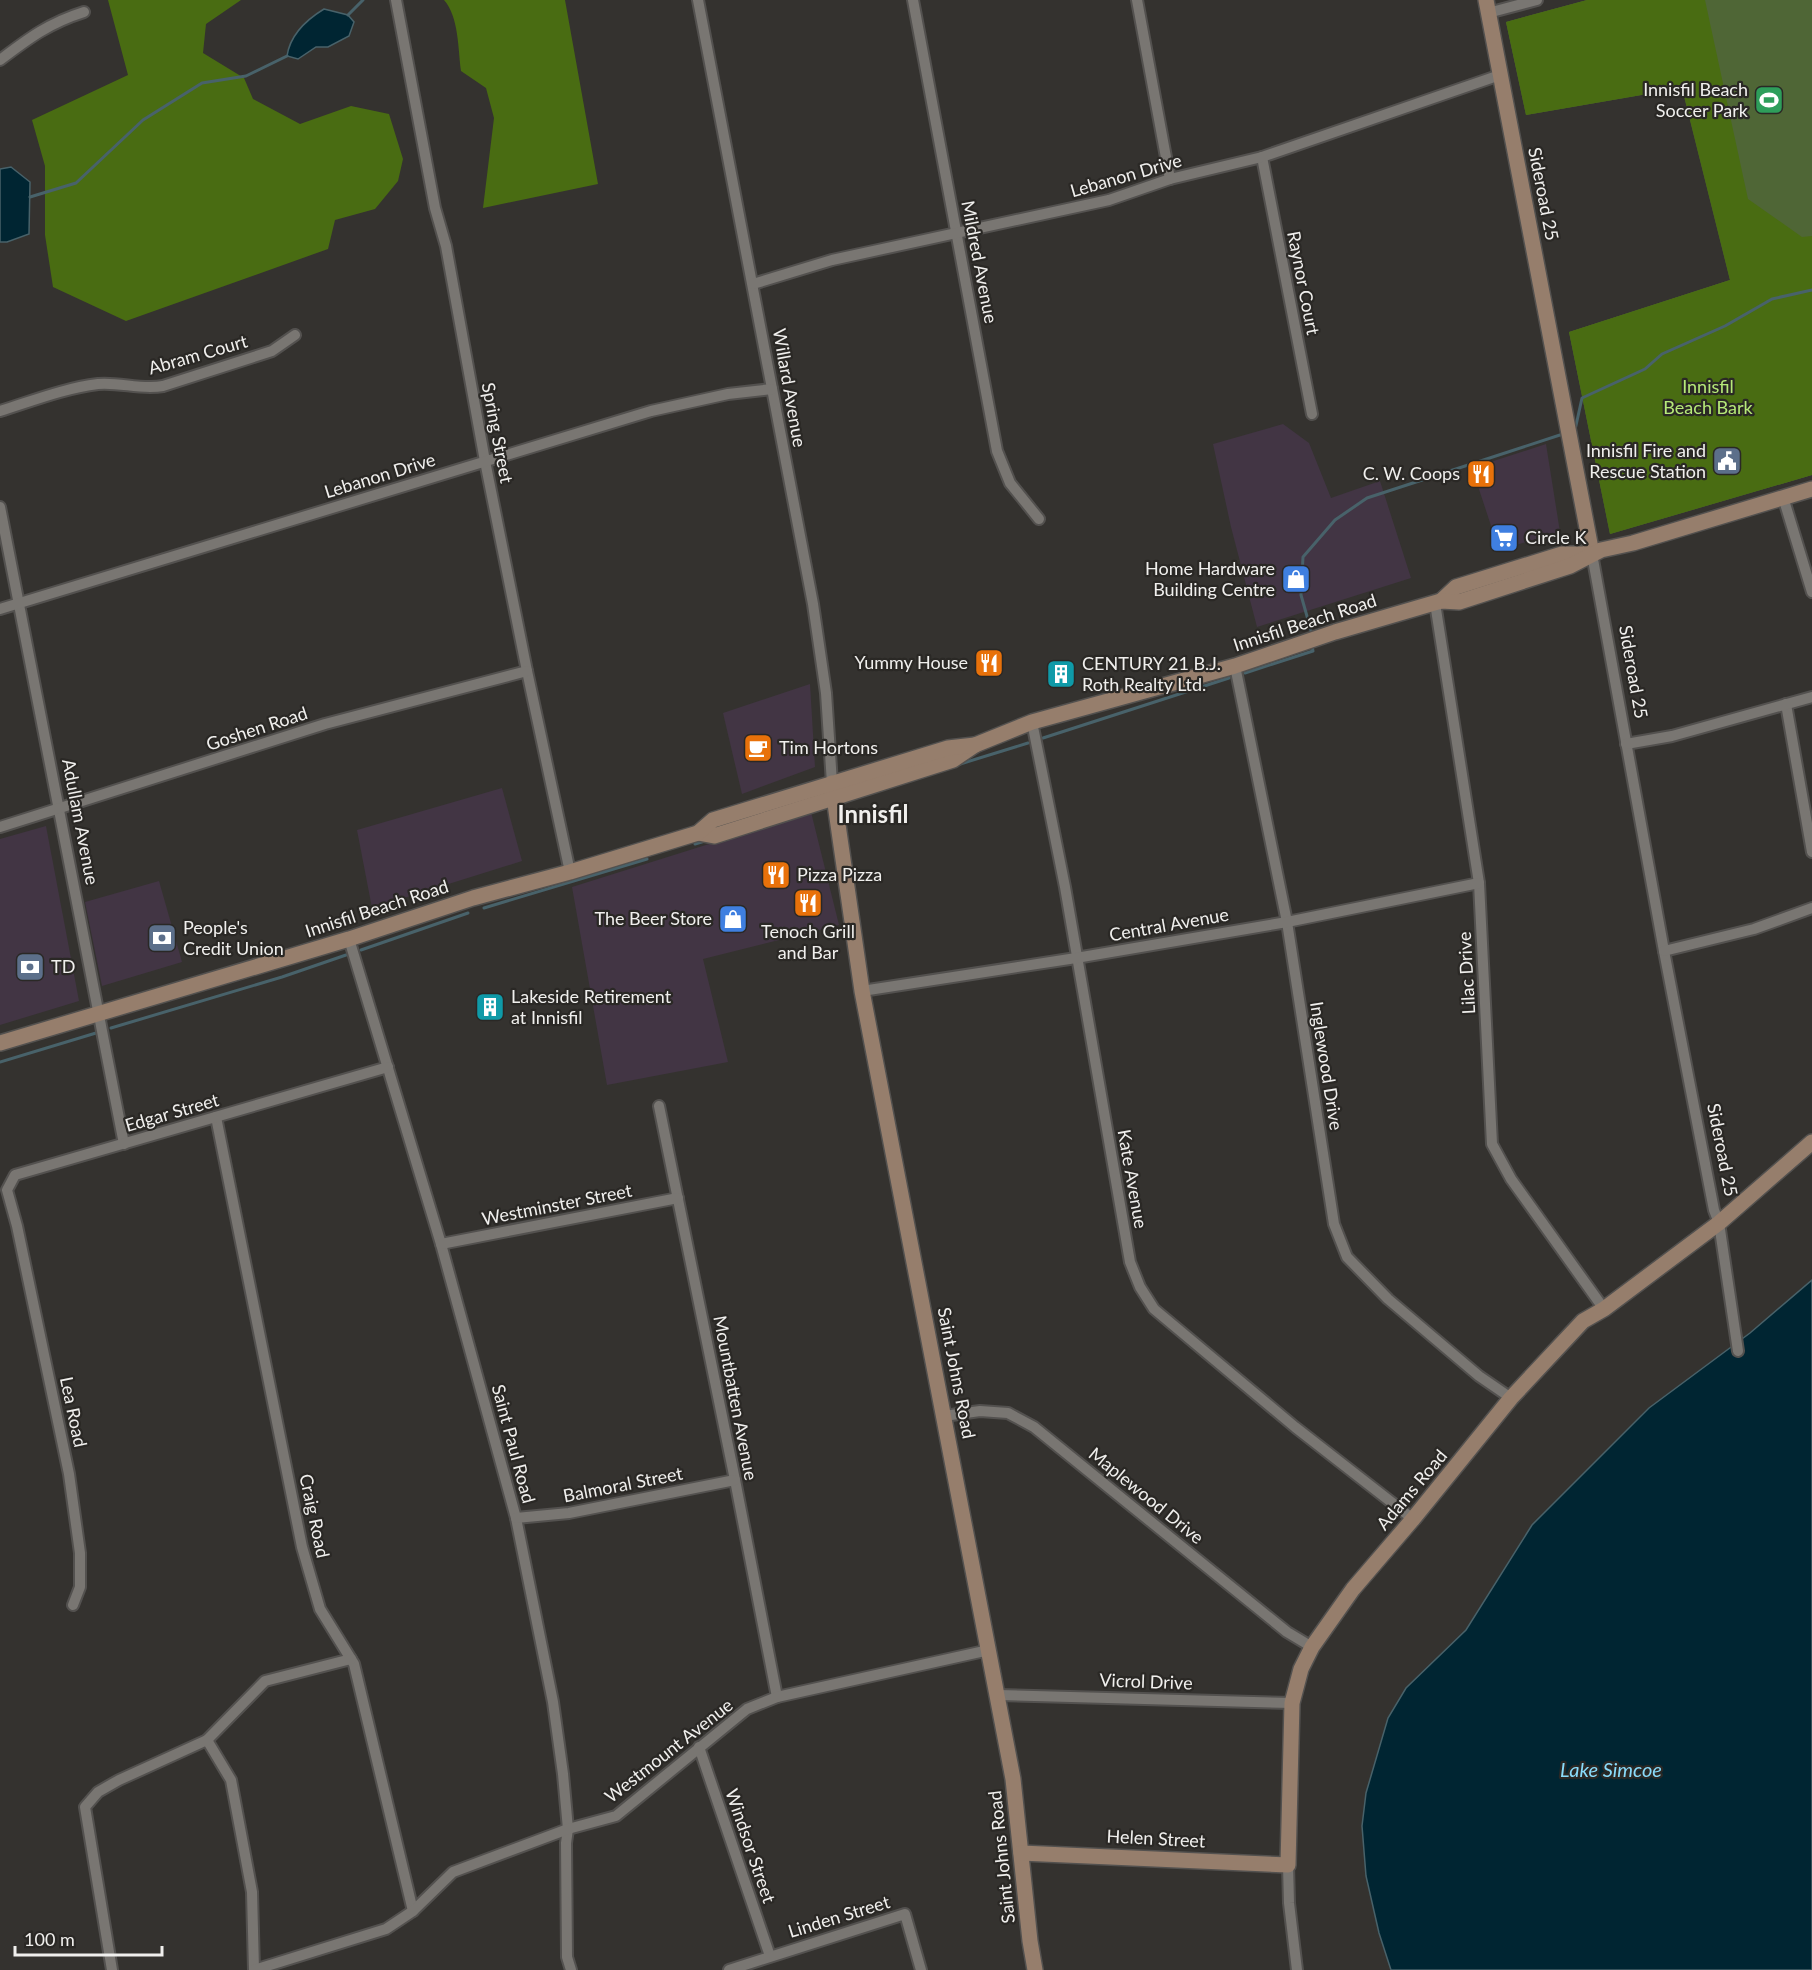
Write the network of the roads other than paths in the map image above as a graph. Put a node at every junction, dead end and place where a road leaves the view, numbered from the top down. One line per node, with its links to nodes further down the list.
1 (396, 0): 18 (street, Spring Street)
2 (698, 0): 13 (street, Willard Avenue)
3 (913, 0): 12 (street, Mildred Avenue)
4 (1137, 0): 11 (street)
5 (1537, 0): 6 (street)
6 (1487, 6): 9 (street, Sideroad 25)
7 (84, 12): 8 (street)
8 (0, 60)
9 (1500, 75): 10 (street, Lebanon Drive); 23 (street, Sideroad 25)
10 (1262, 158): 11 (street, Lebanon Drive); 17 (street, Raynor Court)
11 (1170, 179): 12 (street, Lebanon Drive)
12 (957, 233): 13 (street, Lebanon Drive); 22 (street, Mildred Avenue)
13 (753, 284): 15 (street, Willard Avenue)
14 (295, 336): 16 (street, Abram Court)
15 (772, 389): 18 (street, Lebanon Drive); 34 (street, Willard Avenue)
16 (0, 411)
17 (1312, 414)
18 (485, 461): 26 (street, Lebanon Drive); 29 (street, Spring Street)
19 (1812, 489): 20 (street, Innisfil Beach Road)
20 (1783, 497): 23 (street, Innisfil Beach Road); 24 (street)
21 (0, 507): 26 (street, Adullam Avenue)
22 (1039, 519)
23 (1592, 554): 25 (street, Innisfil Beach Road); 33 (street, Sideroad 25)
24 (1812, 592)
25 (1438, 602): 28 (street, Innisfil Beach Road); 39 (street, Lilac Drive)
26 (20, 603): 27 (street, Lebanon Drive); 35 (street, Adullam Avenue)
27 (0, 609)
28 (1235, 666): 32 (street, Innisfil Beach Road); 41 (street, Inglewood Drive)
29 (527, 671): 35 (street, Goshen Road); 38 (street, Spring Street)
30 (1812, 697): 31 (street)
31 (1786, 704): 33 (street); 37 (street)
32 (1032, 722): 34 (street, Innisfil Beach Road); 44 (street, Kate Avenue)
33 (1626, 744): 43 (street, Sideroad 25)
34 (833, 791): 38 (street, Innisfil Beach Road); 45 (street, Saint Johns Road)
35 (60, 809): 36 (street, Goshen Road); 46 (street, Adullam Avenue)
36 (0, 827)
37 (1812, 852)
38 (570, 872): 42 (street, Innisfil Beach Road)
39 (1479, 883): 41 (street, Central Avenue); 57 (street, Lilac Drive)
40 (1812, 909): 43 (street)
41 (1287, 922): 44 (street, Central Avenue); 59 (street, Inglewood Drive)
42 (349, 939): 46 (street, Innisfil Beach Road); 48 (street, Saint Paul Road)
43 (1664, 951): 54 (street, Sideroad 25)
44 (1076, 958): 45 (street, Central Avenue); 63 (street, Kate Avenue)
45 (862, 991): 60 (street, Saint Johns Road)
46 (100, 1013): 47 (street, Innisfil Beach Road); 52 (street, Adullam Avenue)
47 (0, 1043)
48 (388, 1067): 50 (street, Edgar Street); 56 (street, Saint Paul Road)
49 (658, 1106): 53 (street, Mountbatten Avenue)
50 (216, 1117): 52 (street, Edgar Street); 67 (street, Craig Road)
51 (1812, 1142): 54 (street, Adams Road)
52 (124, 1144): 55 (street, Edgar Street)
53 (678, 1198): 56 (street, Westminster Street); 61 (street, Mountbatten Avenue)
54 (1719, 1223): 57 (street, Adams Road); 58 (street, Sideroad 25)
55 (17, 1226): 64 (street, Lea Road)
56 (441, 1244): 62 (street, Saint Paul Road)
57 (1604, 1309): 59 (street, Adams Road)
58 (1737, 1351)
59 (1511, 1398): 63 (street, Adams Road)
60 (945, 1416): 65 (street, Maplewood Drive); 66 (street, Saint Johns Road)
61 (735, 1480): 62 (street, Balmoral Street); 69 (street, Mountbatten Avenue)
62 (516, 1518): 73 (street, Saint Paul Road)
63 (1413, 1519): 65 (street, Adams Road)
64 (74, 1605)
65 (1312, 1647): 70 (street, Adams Road)
66 (989, 1650): 68 (street, Saint Johns Road); 69 (street, Westmount Avenue)
67 (351, 1659): 71 (street); 76 (street, Craig Road)
68 (999, 1695): 70 (street, Vicrol Drive); 74 (street, Saint Johns Road)
69 (777, 1697): 72 (street, Westmount Avenue)
70 (1292, 1703): 75 (street, Adams Road)
71 (207, 1740): 78 (street); 79 (street)
72 (699, 1747): 73 (street, Westmount Avenue); 77 (street, Windsor Street)
73 (568, 1829): 76 (street, Westmount Avenue); 80 (street, Saint Paul Road)
74 (1022, 1853): 75 (street, Helen Street); 83 (street, Saint Johns Road)
75 (1288, 1865): 84 (street)
76 (413, 1911): 79 (street, Westmount Avenue)
77 (770, 1956): 81 (street, Linden Street); 82 (street, Linden Street)
78 (112, 1970)
79 (254, 1970)
80 (571, 1970)
81 (729, 1970)
82 (921, 1970)
83 (1035, 1970)
84 (1297, 1970)

